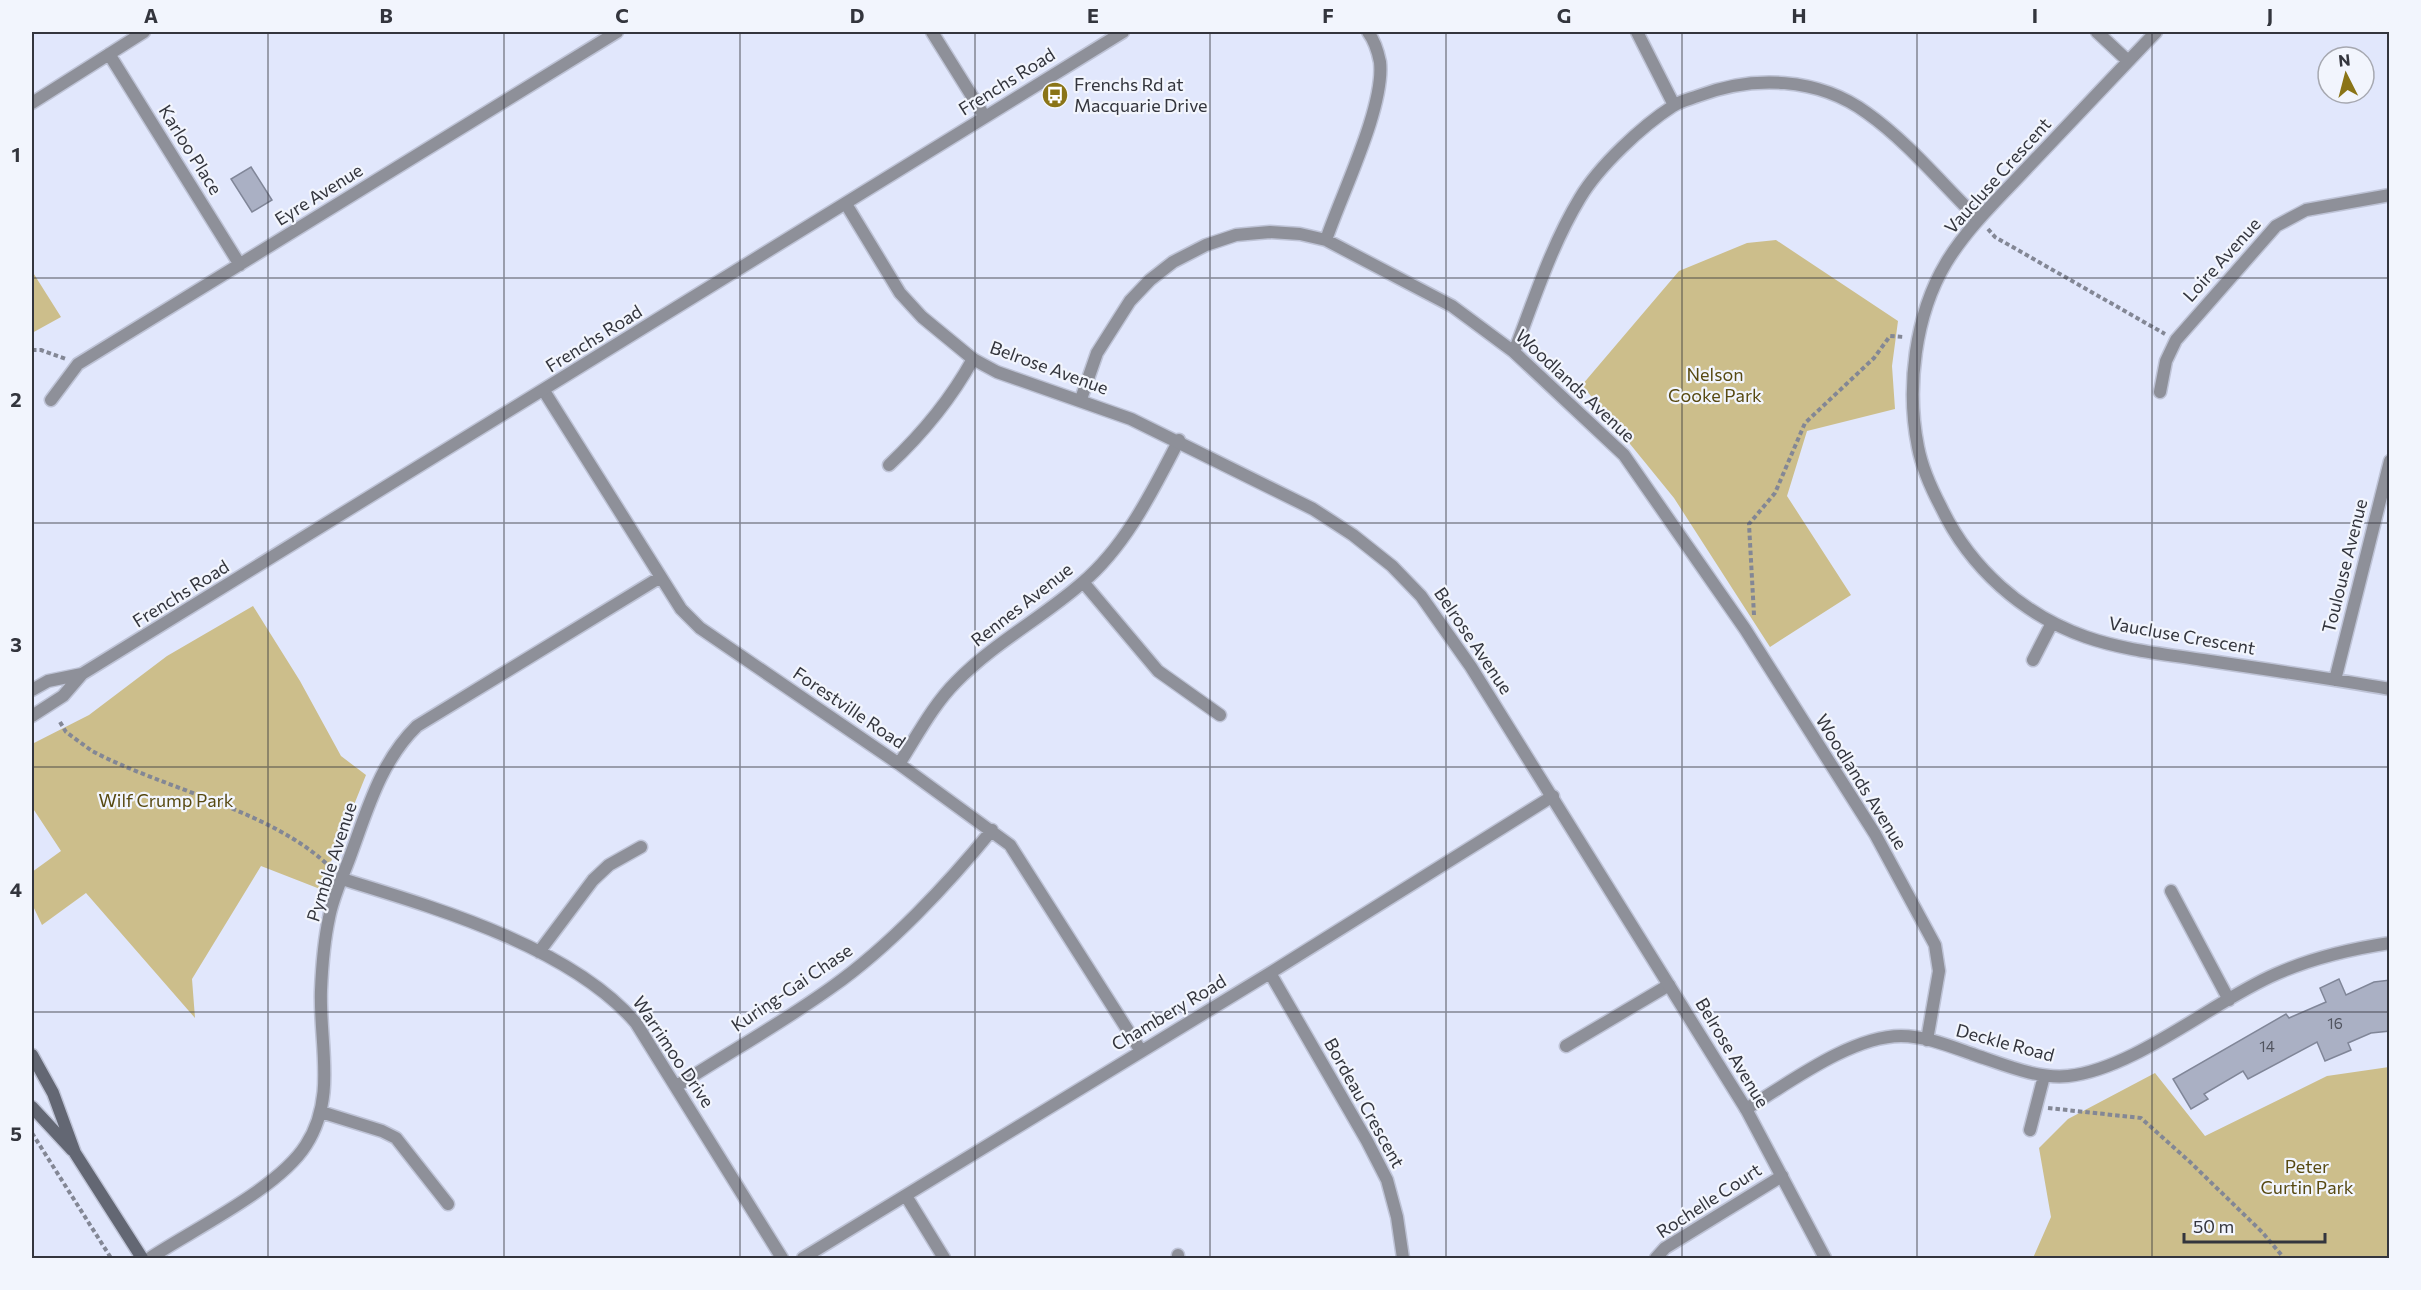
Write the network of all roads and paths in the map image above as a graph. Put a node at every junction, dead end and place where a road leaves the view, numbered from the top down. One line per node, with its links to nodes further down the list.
1 (144, 32): 9 (street)
2 (617, 32): 18 (street, Eyre Avenue)
3 (933, 32): 13 (street)
4 (1124, 32): 13 (street, Frenchs Road)
5 (1368, 32): 17 (street)
6 (1637, 32): 12 (street)
7 (2097, 32): 10 (street)
8 (2156, 32): 10 (street, Vaucluse Crescent)
9 (109, 54): 11 (street); 18 (street, Karloo Place)
10 (2128, 62): 16 (street, Vaucluse Crescent)
11 (32, 103)
12 (1674, 105): 16 (street); 22 (street)
13 (985, 117): 15 (street, Frenchs Road)
14 (2390, 195): 20 (street, Loire Avenue)
15 (846, 204): 23 (street, Belrose Avenue); 25 (street, Frenchs Road)
16 (1978, 219): 19 (street, Vaucluse Crescent); 20 (path)
17 (1326, 240): 22 (street, Woodlands Avenue); 27 (street, Woodlands Avenue)
18 (240, 265): 24 (street, Eyre Avenue)
19 (1919, 339): 34 (street, Vaucluse Crescent); 35 (path)
20 (2176, 340): 26 (street, Loire Avenue)
21 (32, 350): 24 (path)
22 (1514, 352): 35 (street, Woodlands Avenue)
23 (973, 359): 27 (street, Belrose Avenue); 31 (street)
24 (78, 364): 28 (street, Eyre Avenue)
25 (544, 391): 32 (street, Forestville Road); 37 (street, Frenchs Road)
26 (2160, 392)
27 (1081, 399): 29 (street, Belrose Avenue)
28 (51, 400)
29 (1179, 440): 33 (street, Rennes Avenue); 45 (street, Belrose Avenue)
30 (2390, 461): 38 (street, Toulouse Avenue)
31 (889, 465)
32 (659, 578): 44 (street, Forestville Road); 48 (street, Pymble Avenue)
33 (1083, 582): 41 (street); 44 (street, Rennes Avenue)
34 (2052, 623): 36 (street); 38 (street, Vaucluse Crescent)
35 (1745, 630): 55 (street, Woodlands Avenue)
36 (2032, 660)
37 (82, 674): 40 (street, Frenchs Road); 42 (street, Frenchs Road)
38 (2336, 680): 39 (street, Vaucluse Crescent)
39 (2390, 689)
40 (32, 690)
41 (1220, 715)
42 (32, 716)
43 (60, 722): 48 (path)
44 (899, 764): 46 (street, Forestville Road)
45 (1553, 796): 52 (street, Chambery Road); 53 (street, Belrose Avenue)
46 (992, 830): 57 (street, Forestville Road); 60 (street, Kuring-Gai Chase)
47 (641, 847): 51 (street)
48 (342, 879): 51 (street, Warrimoo Drive); 64 (street, Pymble Avenue)
49 (2171, 891): 54 (street)
50 (2390, 944): 54 (street, Deckle Road)
51 (538, 952): 60 (street, Warrimoo Drive)
52 (1270, 974): 57 (street, Chambery Road); 77 (street, Bordeau Crescent)
53 (1669, 985): 56 (street); 63 (street, Belrose Avenue)
54 (2229, 1000): 59 (street, Deckle Road)
55 (1927, 1040): 59 (street, Deckle Road); 63 (street, Deckle Road)
56 (1566, 1046)
57 (1141, 1051): 69 (street, Chambery Road)
58 (32, 1055): 67 (main road)
59 (2044, 1076): 61 (street)
60 (677, 1086): 74 (street, Warrimoo Drive)
61 (2036, 1106): 65 (street); 80 (path)
62 (32, 1107): 67 (main road)
63 (1746, 1109): 68 (street, Belrose Avenue)
64 (321, 1112): 70 (street); 73 (street, Pymble Avenue)
65 (2030, 1130)
66 (32, 1133): 71 (path)
67 (75, 1153): 72 (main road)
68 (1782, 1176): 78 (street, Rochelle Court); 79 (street, Belrose Avenue)
69 (906, 1196): 75 (street, Chambery Road); 76 (street)
70 (448, 1204)
71 (111, 1258)
72 (142, 1258)
73 (150, 1258)
74 (782, 1258)
75 (803, 1258)
76 (944, 1258)
77 (1402, 1258)
78 (1656, 1258)
79 (1825, 1258)
80 (2284, 1258)

